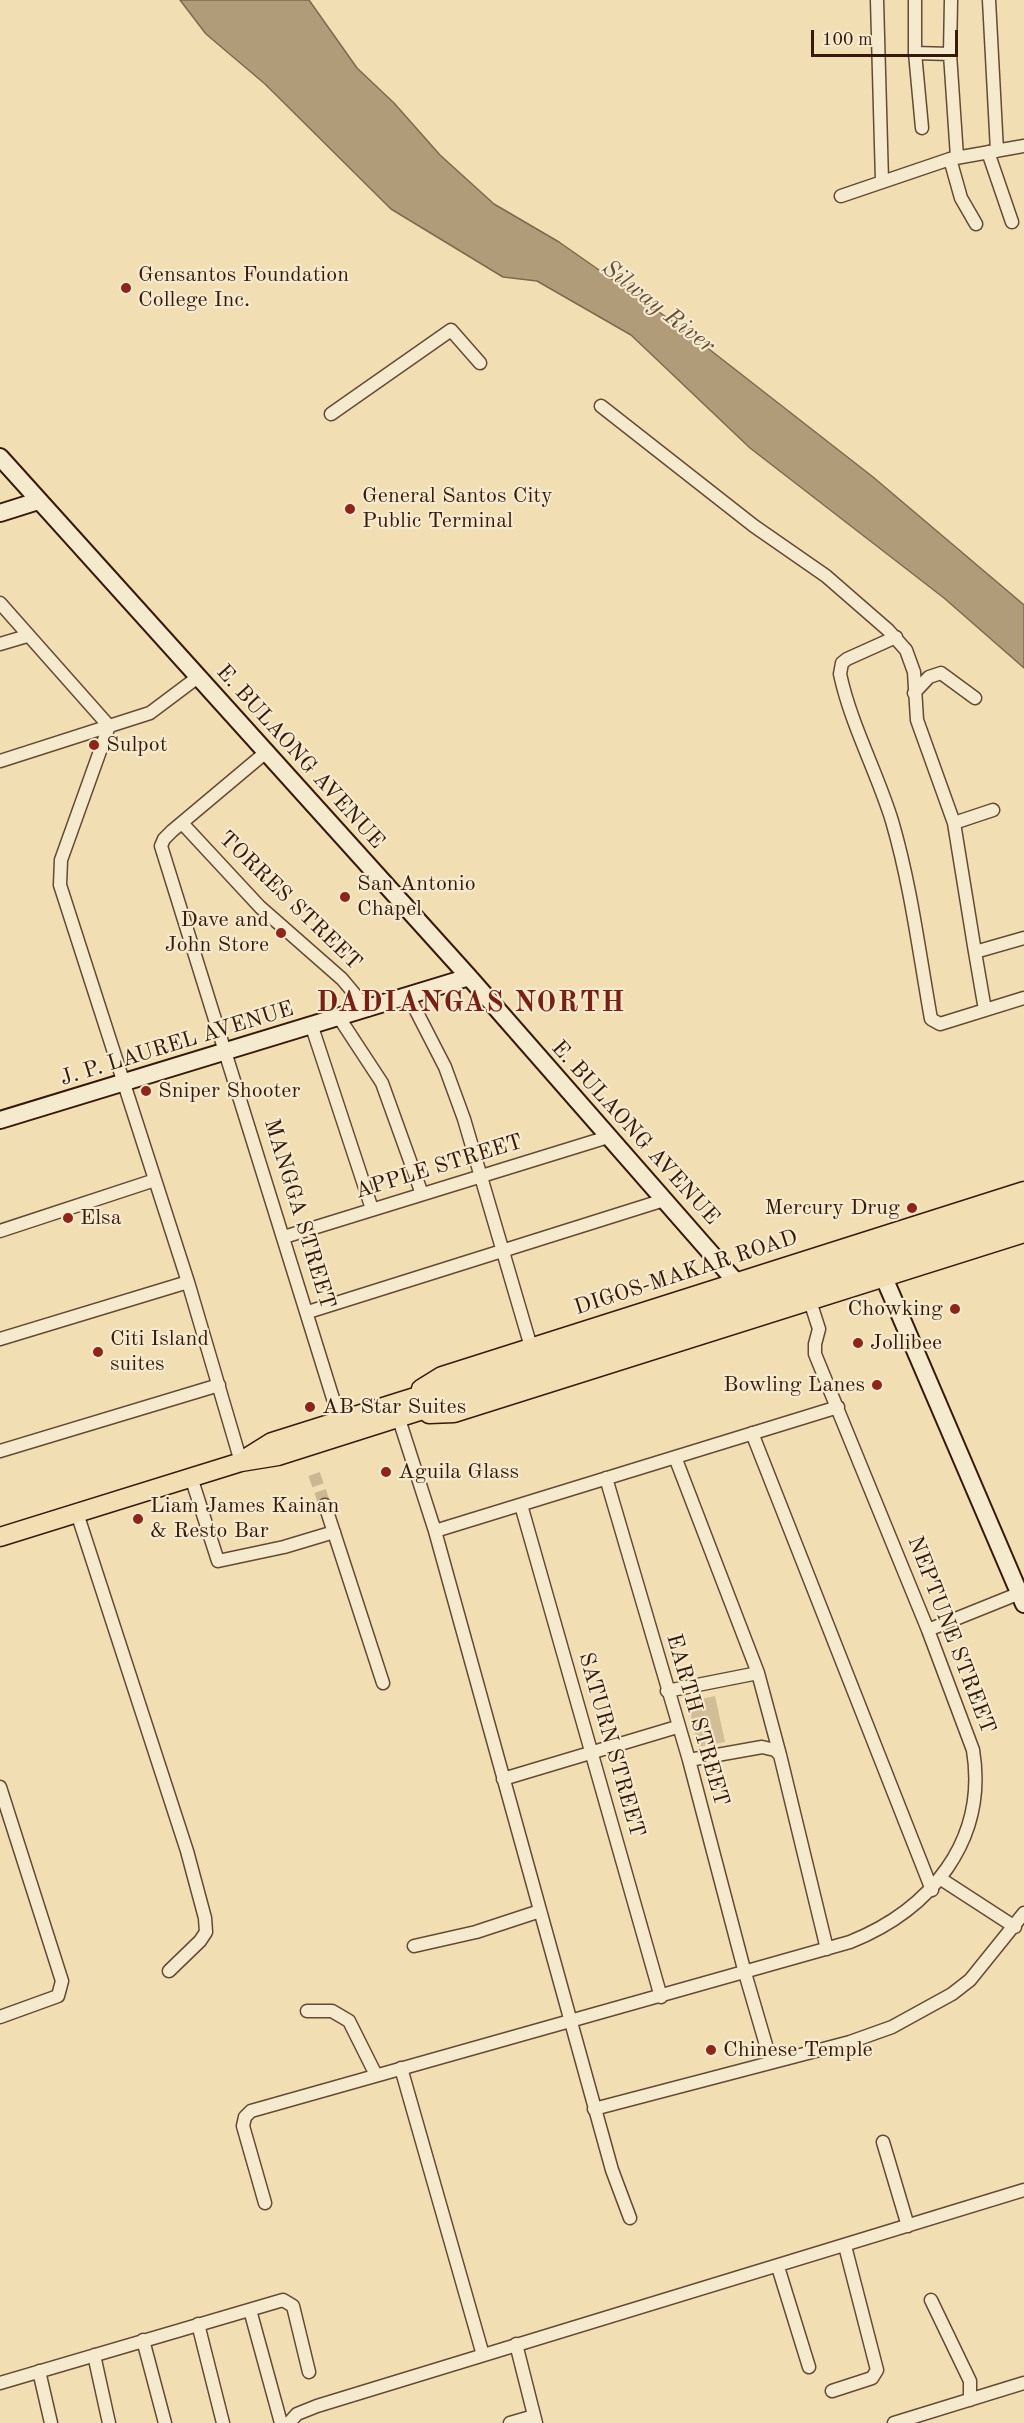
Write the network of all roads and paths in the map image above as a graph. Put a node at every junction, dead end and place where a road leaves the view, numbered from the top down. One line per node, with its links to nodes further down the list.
1 (877, 0): 11 (street)
2 (915, 0): 5 (street)
3 (951, 0): 6 (street)
4 (990, 0): 9 (street)
5 (915, 53): 6 (street); 7 (street)
6 (950, 54): 10 (street)
7 (922, 128)
8 (1024, 146): 9 (street)
9 (992, 152): 10 (street); 13 (street)
10 (953, 158): 11 (street); 14 (street)
11 (882, 181): 12 (street)
12 (841, 196)
13 (1012, 222)
14 (976, 224)
15 (480, 363): 17 (street)
16 (602, 406): 23 (street)
17 (331, 414)
18 (0, 457): 19 (main road, E. BULAONG AVENUE)
19 (38, 501): 20 (main road); 25 (main road, E. BULAONG AVENUE)
20 (0, 513)
21 (0, 603): 22 (street)
22 (27, 636): 24 (street); 28 (street)
23 (896, 637): 26 (street); 40 (street)
24 (0, 644)
25 (198, 676): 28 (street); 29 (main road, E. BULAONG AVENUE)
26 (914, 693): 27 (street); 33 (street)
27 (975, 698)
28 (109, 726): 30 (street); 44 (street)
29 (265, 753): 32 (street, MANGGA STREET); 36 (main road, E. BULAONG AVENUE)
30 (0, 761)
31 (993, 810): 33 (street)
32 (182, 823): 39 (street, TORRES STREET); 43 (street, MANGGA STREET)
33 (954, 823): 35 (street)
34 (1024, 938): 35 (street)
35 (975, 952): 40 (street)
36 (469, 977): 37 (main road, J. P. LAUREL AVENUE); 46 (main road, E. BULAONG AVENUE)
37 (409, 997): 39 (main road, J. P. LAUREL AVENUE); 47 (street)
38 (1024, 998): 40 (street)
39 (368, 1010): 41 (main road, J. P. LAUREL AVENUE)
40 (985, 1010)
41 (340, 1019): 42 (main road, J. P. LAUREL AVENUE); 50 (street)
42 (312, 1027): 43 (main road, J. P. LAUREL AVENUE); 53 (street)
43 (225, 1052): 44 (main road, J. P. LAUREL AVENUE); 57 (street, MANGGA STREET)
44 (123, 1083): 45 (main road, J. P. LAUREL AVENUE); 48 (street)
45 (0, 1120)
46 (608, 1137): 47 (street, APPLE STREET); 51 (main road, E. BULAONG AVENUE)
47 (480, 1176): 50 (street, APPLE STREET); 59 (street)
48 (155, 1180): 55 (street); 61 (street)
49 (1024, 1191): 58 (main road, DIGOS-MAKAR ROAD)
50 (422, 1194): 53 (street, APPLE STREET)
51 (664, 1200): 59 (street); 62 (main road, E. BULAONG AVENUE)
52 (1024, 1205): 70 (main road, DIGOS-MAKAR ROAD)
53 (372, 1209): 57 (street, APPLE STREET)
54 (1024, 1219): 70 (main road, DIGOS-MAKAR ROAD)
55 (0, 1231)
56 (1024, 1233): 60 (main road, DIGOS-MAKAR ROAD)
57 (284, 1237): 64 (street, MANGGA STREET)
58 (868, 1241): 60 (main road); 62 (main road, DIGOS-MAKAR ROAD)
59 (502, 1252): 64 (street); 67 (street)
60 (884, 1277): 63 (main road, DIGOS-MAKAR ROAD); 84 (main road)
61 (188, 1282): 66 (street); 68 (street)
62 (737, 1282): 65 (main road, E. BULAONG AVENUE); 67 (main road, DIGOS-MAKAR ROAD)
63 (810, 1301): 65 (main road, DIGOS-MAKAR ROAD); 69 (street, NEPTUNE STREET)
64 (308, 1312): 71 (street, MANGGA STREET)
65 (764, 1315): 70 (main road, DIGOS-MAKAR ROAD)
66 (0, 1339)
67 (531, 1347): 70 (main road, DIGOS-MAKAR ROAD)
68 (219, 1385): 73 (street); 75 (street)
69 (838, 1407): 72 (street); 85 (street, NEPTUNE STREET)
70 (400, 1410): 71 (main road, DIGOS-MAKAR ROAD); 75 (main road, DIGOS-MAKAR ROAD); 81 (street)
71 (340, 1421): 75 (main road, DIGOS-MAKAR ROAD)
72 (752, 1433): 74 (street); 96 (street)
73 (0, 1451)
74 (675, 1457): 77 (street); 86 (street)
75 (241, 1462): 76 (main road, DIGOS-MAKAR ROAD)
76 (191, 1477): 80 (main road, DIGOS-MAKAR ROAD); 82 (street)
77 (606, 1478): 79 (street); 88 (street, EARTH STREET)
78 (325, 1505): 82 (street)
79 (521, 1505): 81 (street); 90 (street, SATURN STREET)
80 (76, 1514): 83 (main road, DIGOS-MAKAR ROAD); 102 (street)
81 (435, 1531): 93 (street)
82 (334, 1532): 87 (street)
83 (0, 1538)
84 (1022, 1599): 85 (street)
85 (928, 1629): 95 (street, NEPTUNE STREET)
86 (758, 1672): 88 (street); 91 (street)
87 (383, 1683)
88 (667, 1691): 89 (street, EARTH STREET)
89 (677, 1726): 90 (street); 92 (street, EARTH STREET)
90 (591, 1752): 93 (street); 104 (street, SATURN STREET)
91 (780, 1755): 92 (street); 101 (street)
92 (689, 1760): 103 (street, EARTH STREET)
93 (503, 1779): 97 (street)
94 (0, 1787): 106 (street)
95 (941, 1879): 96 (street, NEPTUNE STREET); 99 (street)
96 (932, 1890): 101 (street, NEPTUNE STREET)
97 (540, 1911): 100 (street); 107 (street)
98 (1024, 1913): 99 (street)
99 (1015, 1927): 108 (street)
100 (414, 1946)
101 (827, 1949): 103 (street, NEPTUNE STREET)
102 (169, 1971)
103 (745, 1973): 104 (street, NEPTUNE STREET); 108 (street, EARTH STREET)
104 (661, 1997): 107 (street, NEPTUNE STREET)
105 (307, 2011): 110 (street)
106 (0, 2016)
107 (570, 2020): 109 (street, NEPTUNE STREET); 111 (street)
108 (771, 2062): 111 (street)
109 (401, 2068): 110 (street, NEPTUNE STREET); 125 (street)
110 (376, 2075): 114 (street, NEPTUNE STREET)
111 (594, 2109): 115 (street)
112 (883, 2142): 116 (street)
113 (1024, 2190): 116 (street)
114 (265, 2204)
115 (630, 2218)
116 (908, 2226): 117 (street)
117 (845, 2246): 118 (street); 131 (street)
118 (778, 2266): 123 (street); 126 (street)
119 (931, 2301): 132 (street)
120 (250, 2310): 121 (street); 128 (street); 138 (street)
121 (198, 2324): 122 (street); 137 (street)
122 (143, 2340): 124 (street); 136 (street)
123 (516, 2344): 125 (street); 133 (street)
124 (94, 2355): 127 (street); 135 (street)
125 (483, 2355): 139 (street)
126 (809, 2367)
127 (39, 2371): 129 (street); 134 (street)
128 (309, 2372)
129 (0, 2383)
130 (1024, 2383): 132 (street)
131 (832, 2391)
132 (970, 2400): 141 (street)
133 (535, 2420): 140 (street)
134 (51, 2423)
135 (109, 2423)
136 (165, 2423)
137 (223, 2423)
138 (281, 2423)
139 (289, 2423)
140 (510, 2423)
141 (894, 2423)

